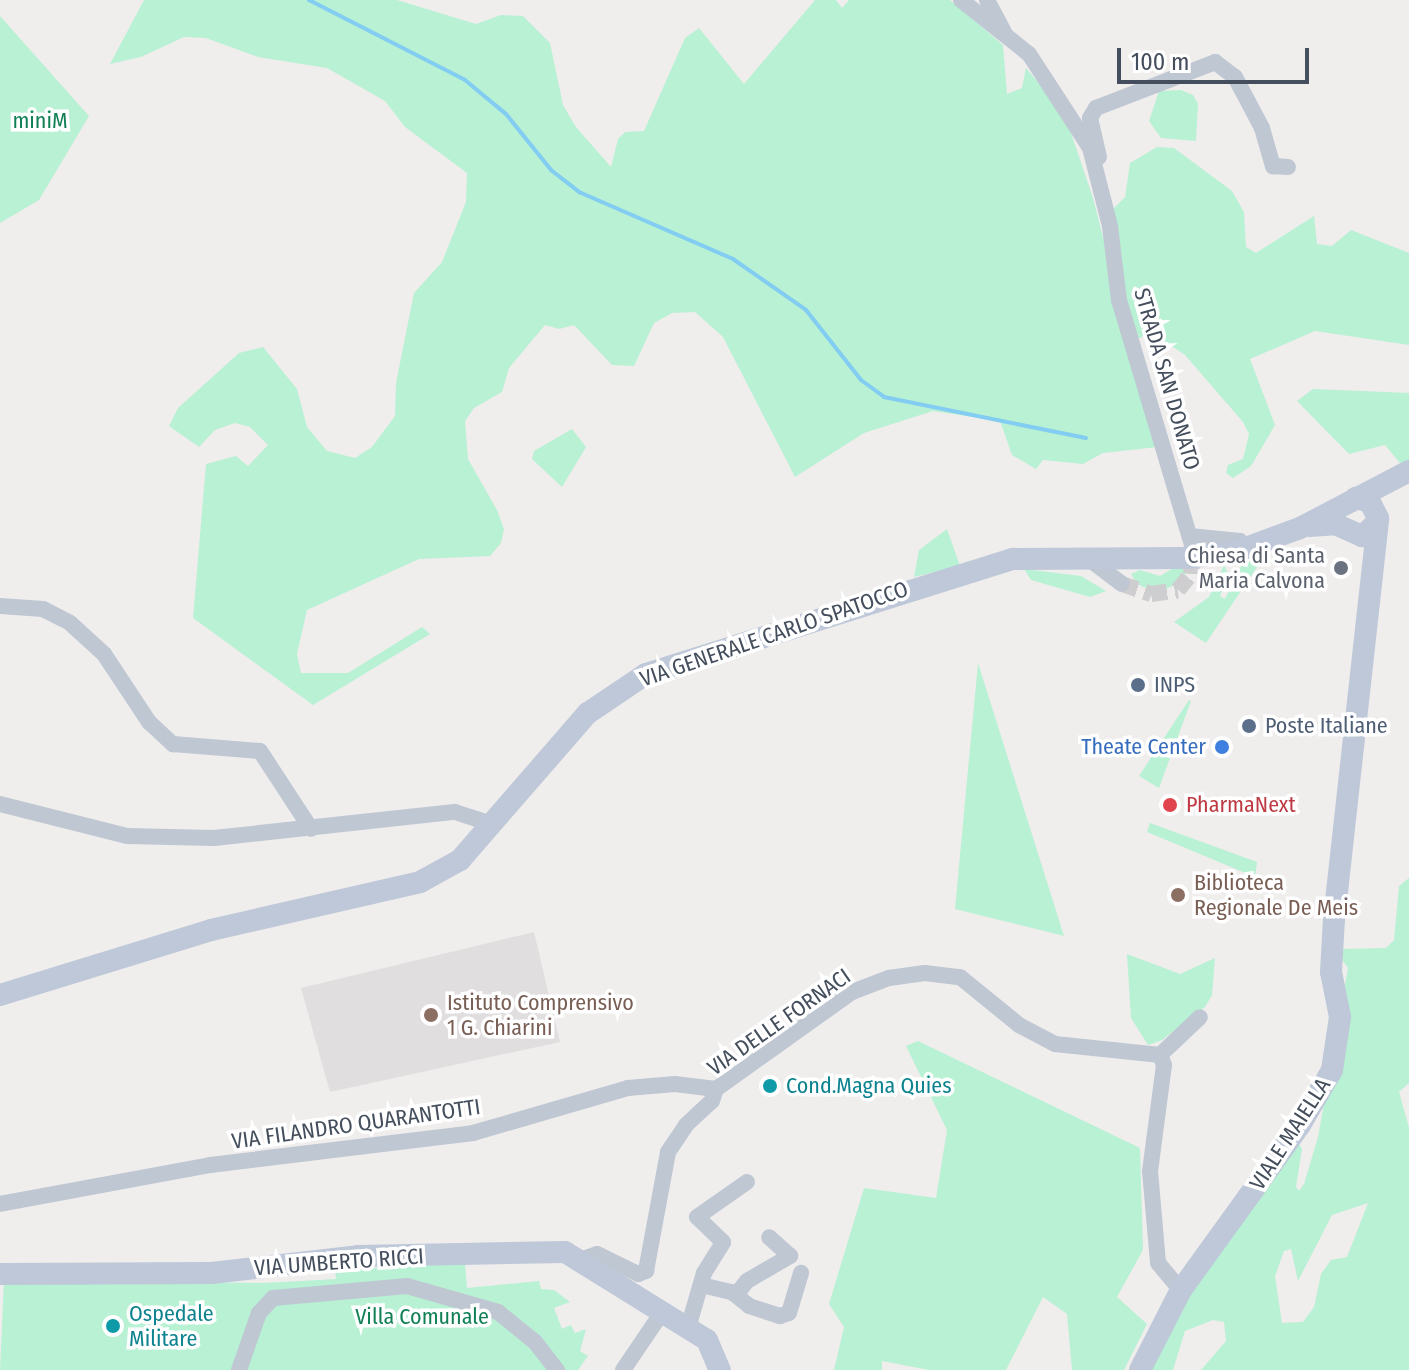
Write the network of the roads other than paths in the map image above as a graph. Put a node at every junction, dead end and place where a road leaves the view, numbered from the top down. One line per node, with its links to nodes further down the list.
1 (961, 0): 3 (street, STRADA SAN DONATO)
2 (987, 0): 3 (street, STRADA SAN DONATO)
3 (1009, 40): 5 (street, STRADA SAN DONATO)
4 (1288, 167): 5 (street, STRADA SAN DONATO)
5 (1100, 186): 11 (street, STRADA SAN DONATO)
6 (1406, 473): 7 (main road, VIA GENERALE CARLO SPATOCCO); 8 (main road)
7 (1350, 502): 8 (main road); 9 (main road, VIA GENERALE CARLO SPATOCCO); 10 (main road)
8 (1377, 518): 10 (main road); 12 (main road, VIALE MAIELLA)
9 (1300, 528): 10 (main road, VIA GENERALE CARLO SPATOCCO); 11 (main road, VIA GENERALE CARLO SPATOCCO)
10 (1347, 532): 12 (main road, VIALE MAIELLA)
11 (1246, 549): 15 (main road, VIA GENERALE CARLO SPATOCCO)
12 (1370, 581): 28 (main road, VIALE MAIELLA)
13 (0, 606): 16 (street)
14 (0, 804): 16 (street)
15 (492, 824): 16 (street); 17 (main road, VIA GENERALE CARLO SPATOCCO)
16 (311, 829)
17 (0, 995)
18 (1200, 1017): 19 (street)
19 (1160, 1055): 20 (street, VIA DELLE FORNACI); 28 (street)
20 (716, 1089): 22 (street, VIA FILANDRO QUARANTOTTI); 24 (street, VIA DELLE FORNACI)
21 (747, 1182): 27 (street)
22 (0, 1204)
23 (769, 1237): 29 (street)
24 (580, 1260): 26 (main road, VIA UMBERTO RICCI); 30 (main road, VIA UMBERTO RICCI)
25 (801, 1273): 29 (street)
26 (0, 1274)
27 (701, 1285): 29 (street); 31 (street)
28 (1181, 1290): 36 (main road, VIALE MAIELLA)
29 (736, 1295)
30 (663, 1311): 31 (main road, VIA UMBERTO RICCI); 34 (street)
31 (688, 1328): 35 (main road, VIA UMBERTO RICCI)
32 (239, 1370): 33 (street)
33 (557, 1370)
34 (623, 1370)
35 (720, 1370)
36 (1140, 1370)

